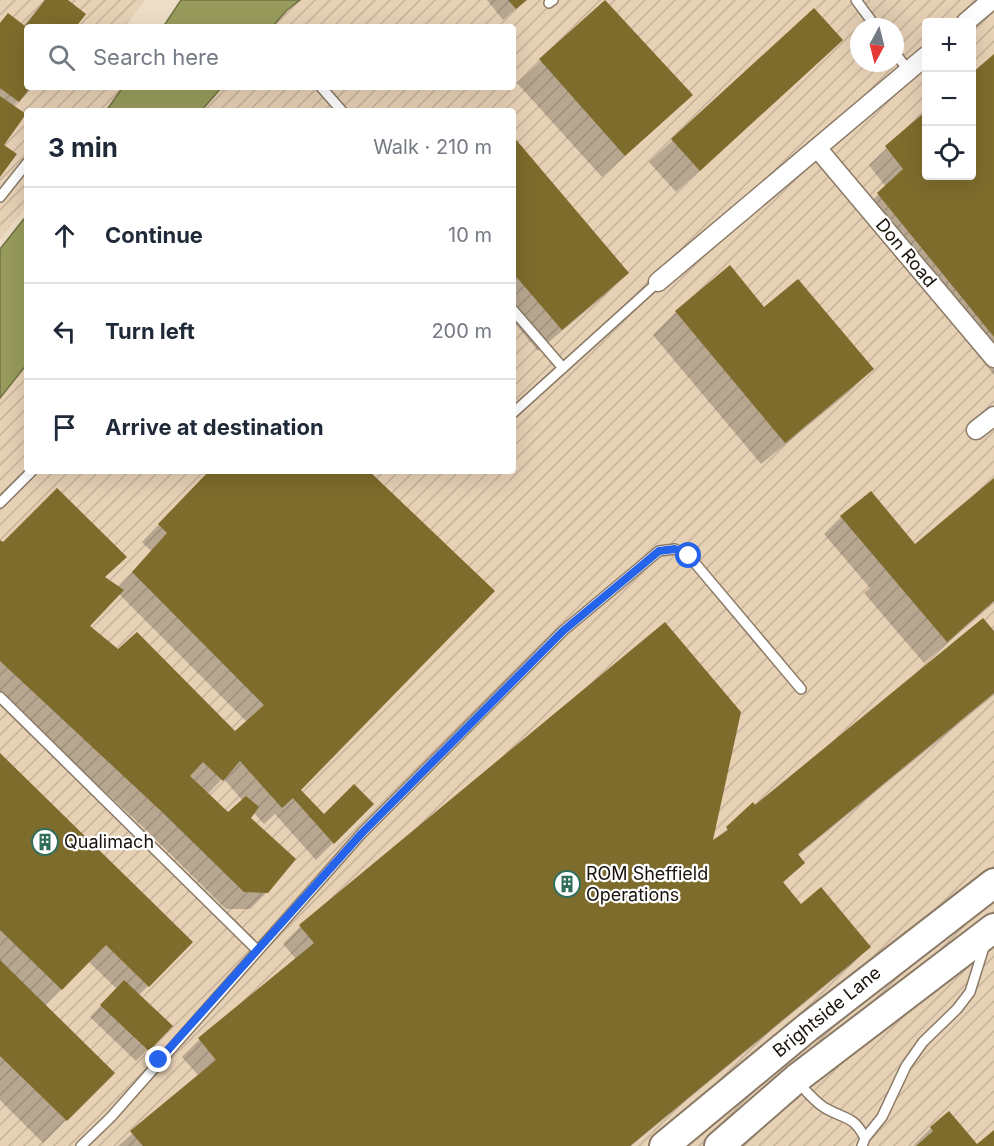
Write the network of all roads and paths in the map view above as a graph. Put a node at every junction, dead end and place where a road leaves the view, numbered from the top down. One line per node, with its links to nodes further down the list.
1 (856, 0): 3 (lane)
2 (992, 0): 4 (street)
3 (869, 18)
4 (971, 18)
5 (922, 60): 7 (street)
6 (904, 65): 7 (lane)
7 (909, 71): 10 (street)
8 (324, 90): 9 (lane)
9 (339, 108)
10 (818, 149): 13 (street); 15 (street, Don Road)
11 (24, 167): 12 (lane)
12 (0, 197)
13 (658, 282): 16 (lane)
14 (516, 313): 16 (lane)
15 (994, 358)
16 (563, 368): 17 (lane)
17 (516, 410)
18 (994, 416): 19 (street)
19 (976, 430)
20 (29, 474): 21 (lane)
21 (0, 503)
22 (801, 689): 26 (lane)
23 (0, 696): 26 (lane)
24 (994, 883): 30 (main road, Brightside Lane)
25 (991, 930): 27 (main road, Brightside Lane); 28 (lane)
26 (257, 950): 29 (lane)
27 (796, 1079): 28 (lane); 31 (main road, Brightside Lane)
28 (863, 1142)
29 (81, 1146)
30 (664, 1146)
31 (719, 1146)

